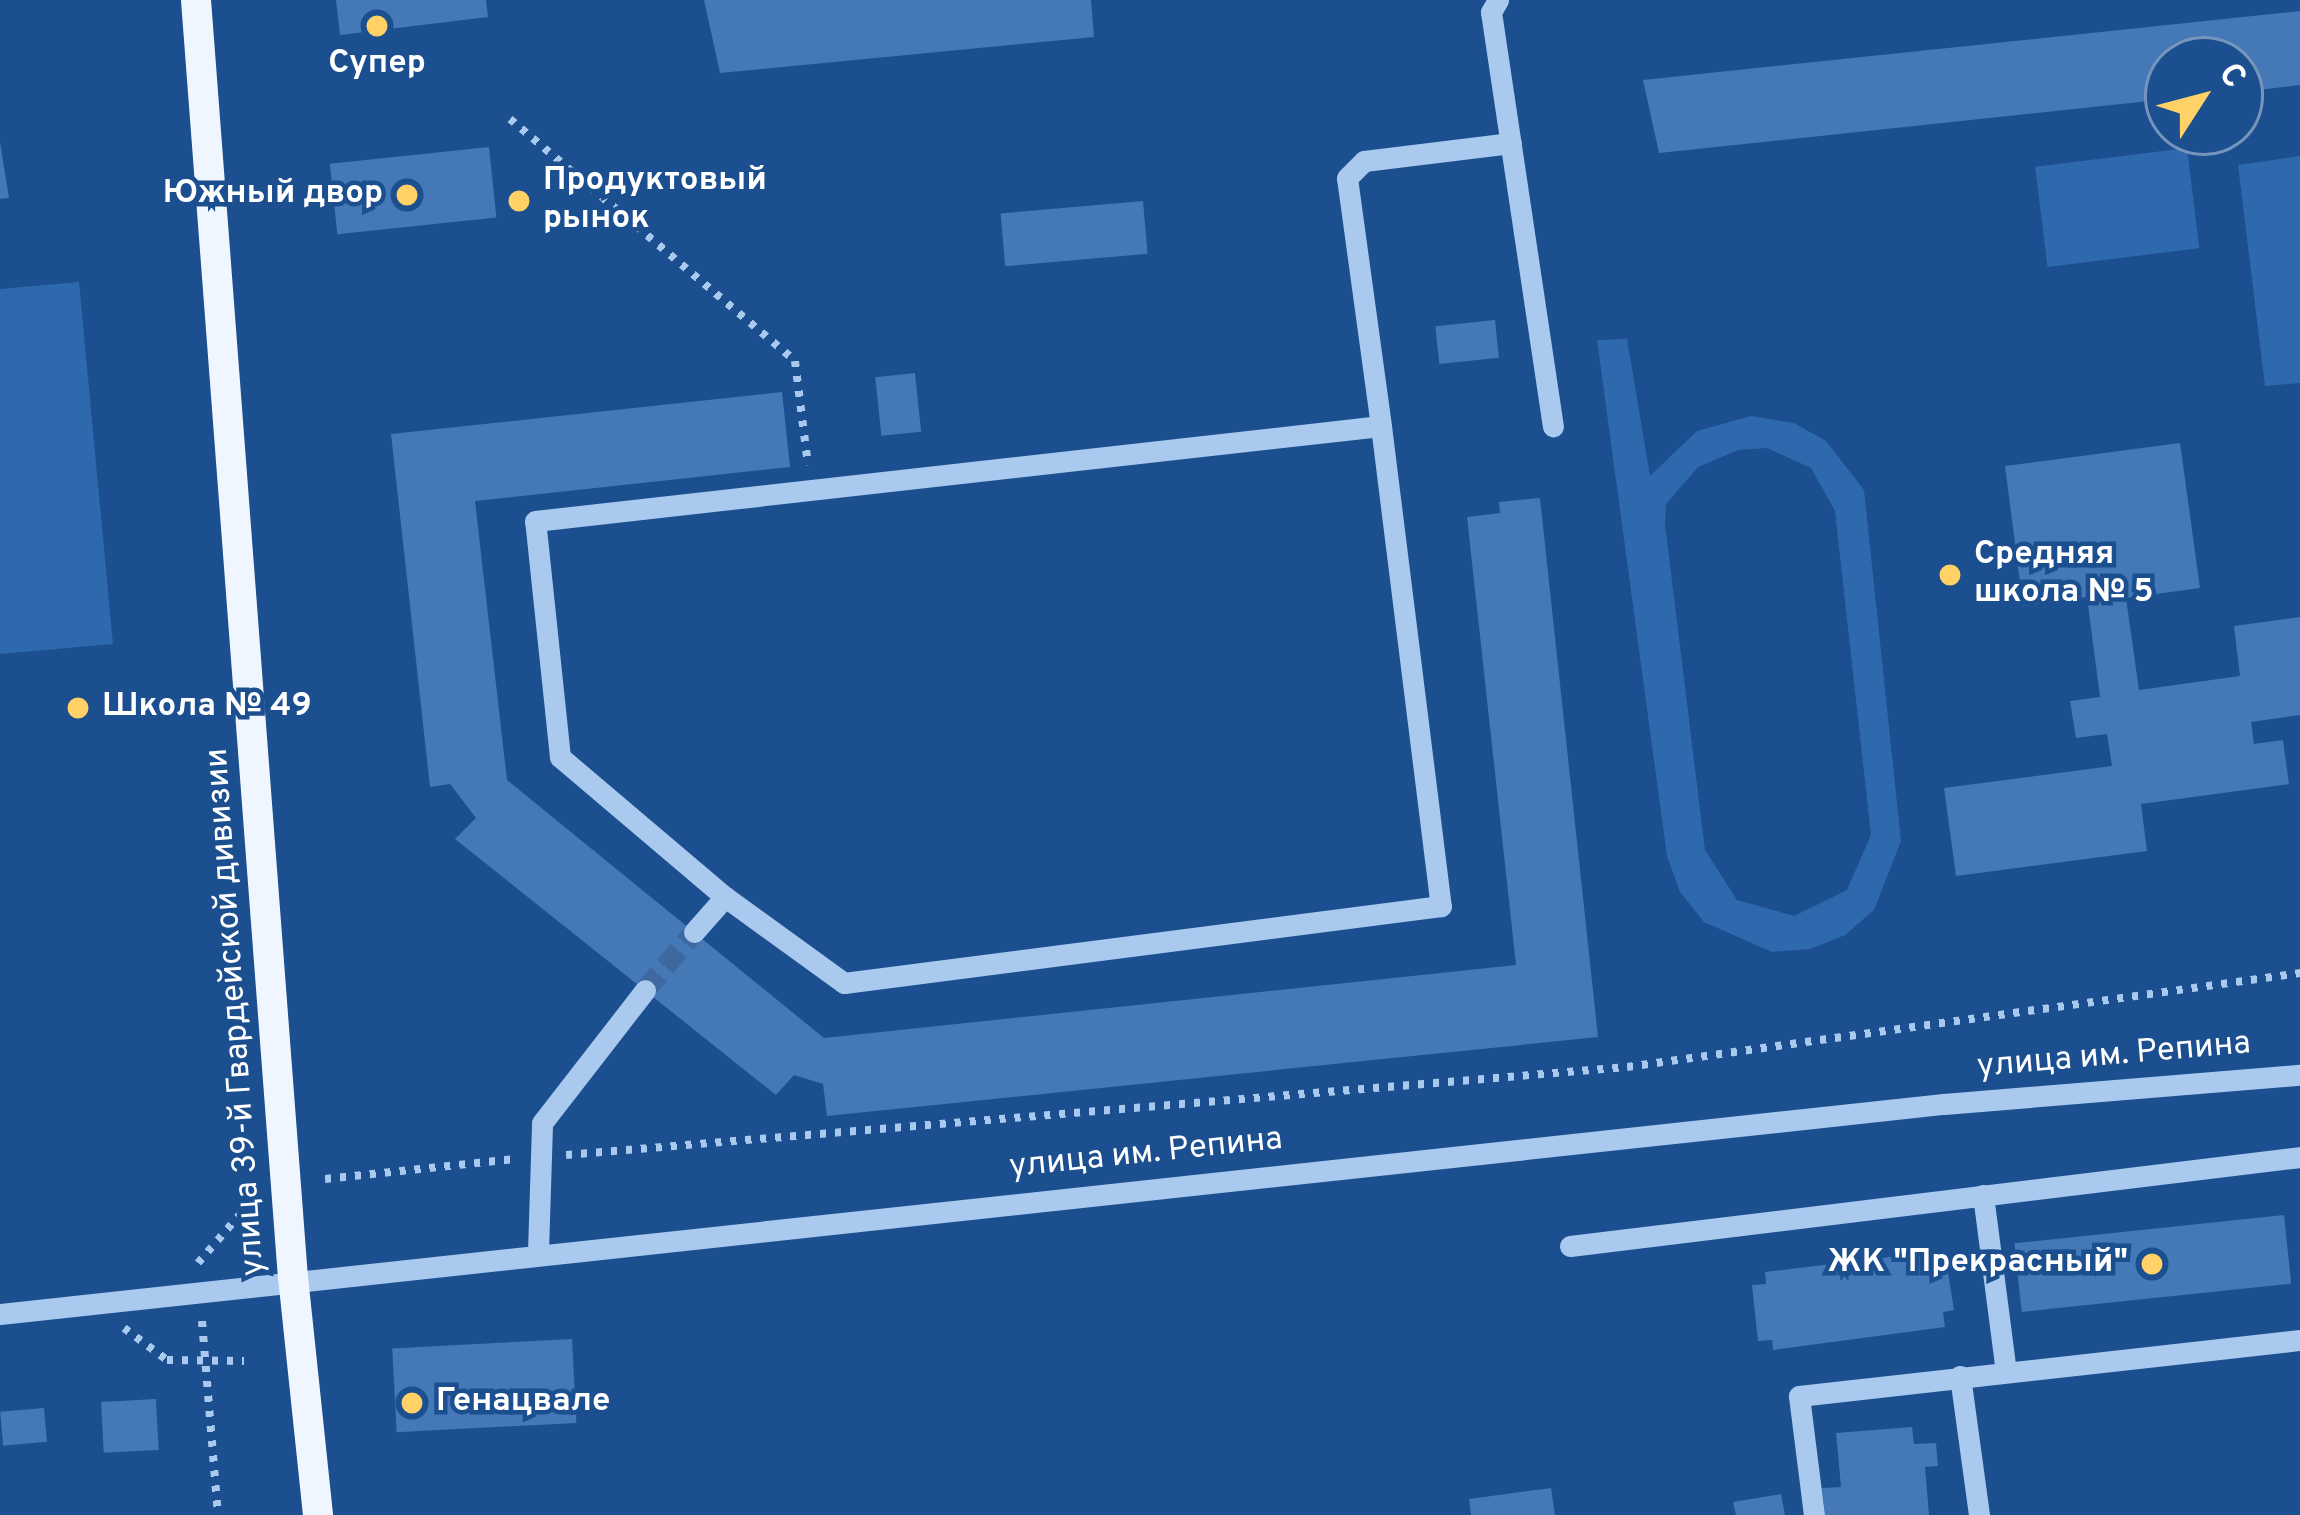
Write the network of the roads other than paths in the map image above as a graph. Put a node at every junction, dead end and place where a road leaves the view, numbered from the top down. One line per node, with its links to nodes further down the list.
1 (196, 0): 14 (main road, улица 39-й Гвардейской дивизии)
2 (1498, 0): 3 (street)
3 (1511, 142): 4 (street); 5 (street)
4 (1381, 426): 6 (street); 6 (street)
5 (1553, 426)
6 (725, 897): 7 (street)
7 (694, 932)
8 (645, 990): 13 (street)
9 (2300, 1075): 13 (street, улица им. Репина)
10 (2300, 1156): 11 (street)
11 (1983, 1196): 12 (street); 17 (street)
12 (1570, 1246)
13 (538, 1252): 14 (street, улица им. Репина)
14 (292, 1277): 15 (street, улица им. Репина); 19 (main road, улица 39-й Гвардейской дивизии)
15 (0, 1314)
16 (2300, 1340): 17 (street)
17 (2006, 1371): 18 (street)
18 (1960, 1376): 20 (street); 21 (street)
19 (318, 1515)
20 (1814, 1515)
21 (1979, 1515)

